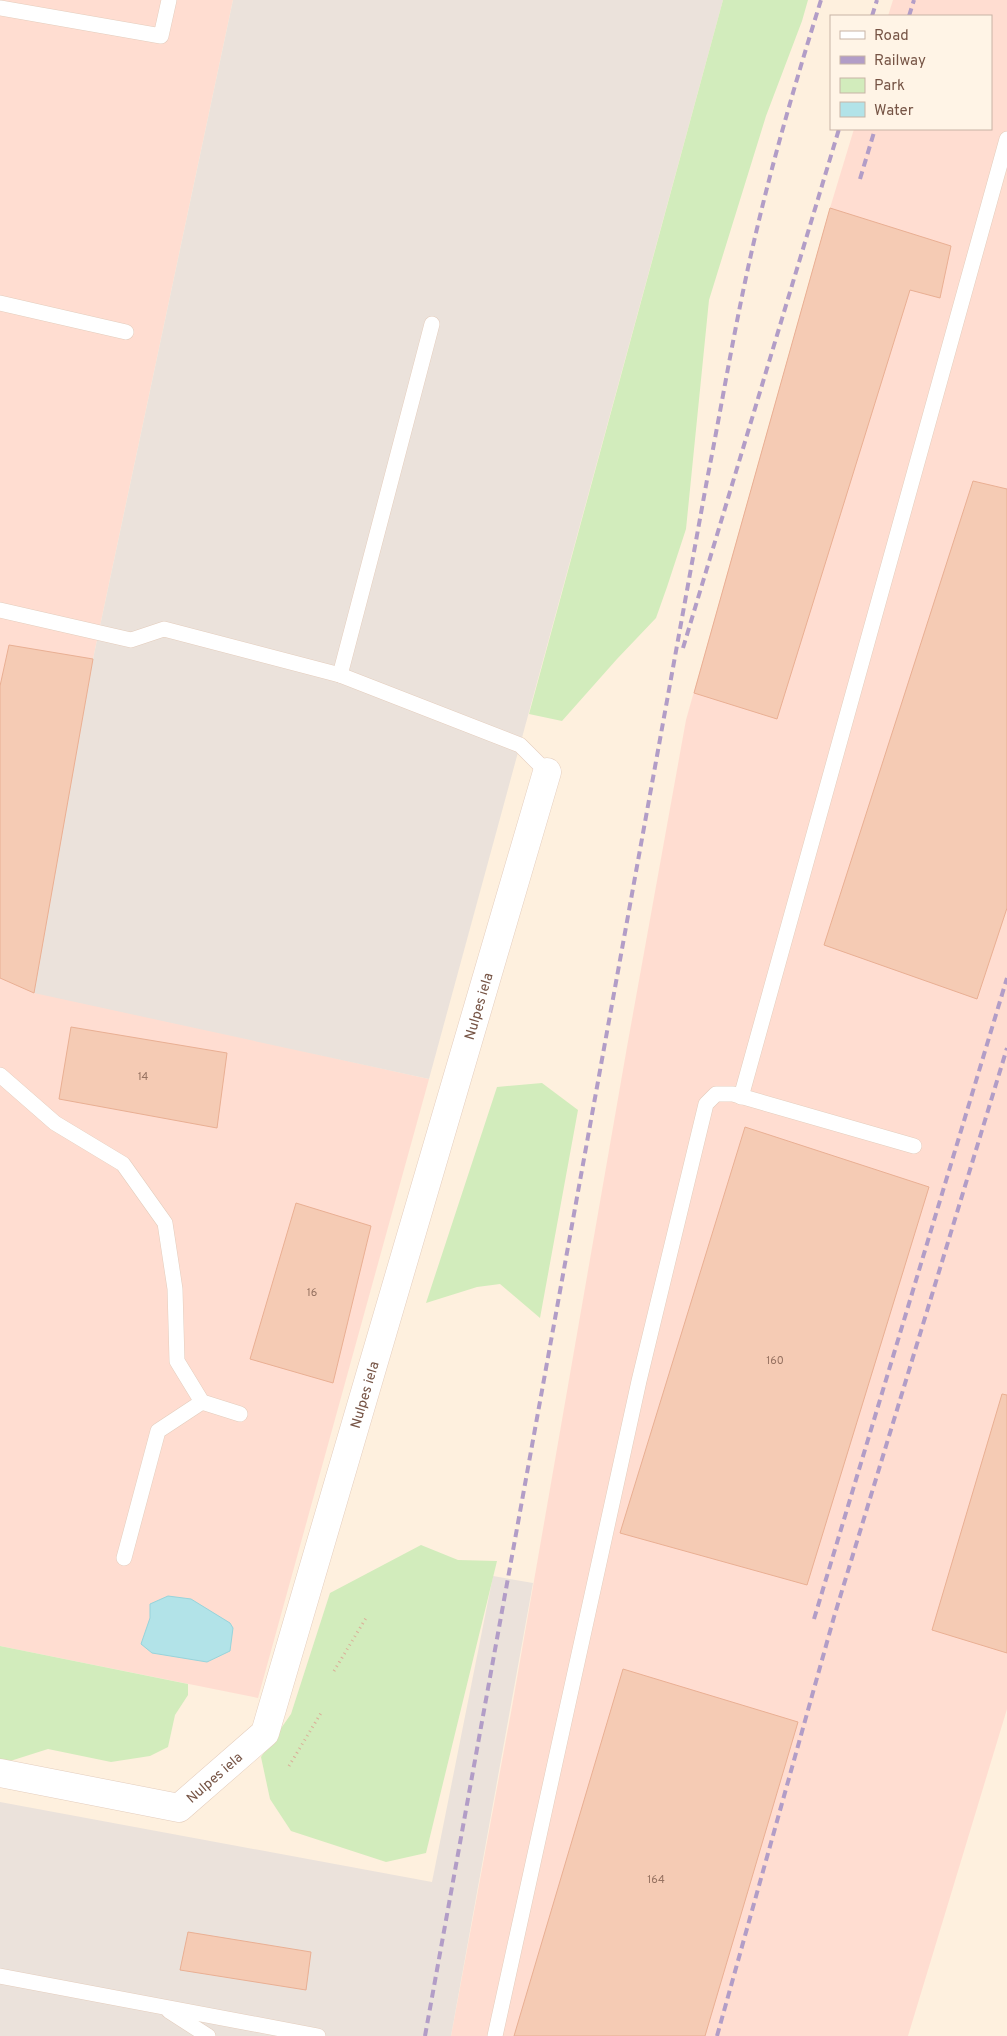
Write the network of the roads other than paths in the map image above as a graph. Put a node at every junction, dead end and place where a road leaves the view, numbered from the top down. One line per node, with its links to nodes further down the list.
1 (168, 0): 2 (lane)
2 (0, 8)
3 (1007, 138): 11 (lane)
4 (0, 304): 6 (lane)
5 (432, 324): 8 (lane)
6 (126, 332)
7 (0, 610): 8 (lane)
8 (340, 675): 9 (lane)
9 (546, 772): 16 (street, Nulpes iela)
10 (0, 1074): 13 (lane)
11 (741, 1097): 12 (lane); 21 (lane)
12 (914, 1146)
13 (202, 1402): 14 (lane); 15 (lane)
14 (240, 1414)
15 (124, 1558)
16 (0, 1773)
17 (0, 1976): 18 (lane)
18 (164, 2007): 19 (lane); 20 (lane)
19 (208, 2036)
20 (318, 2036)
21 (495, 2036)

